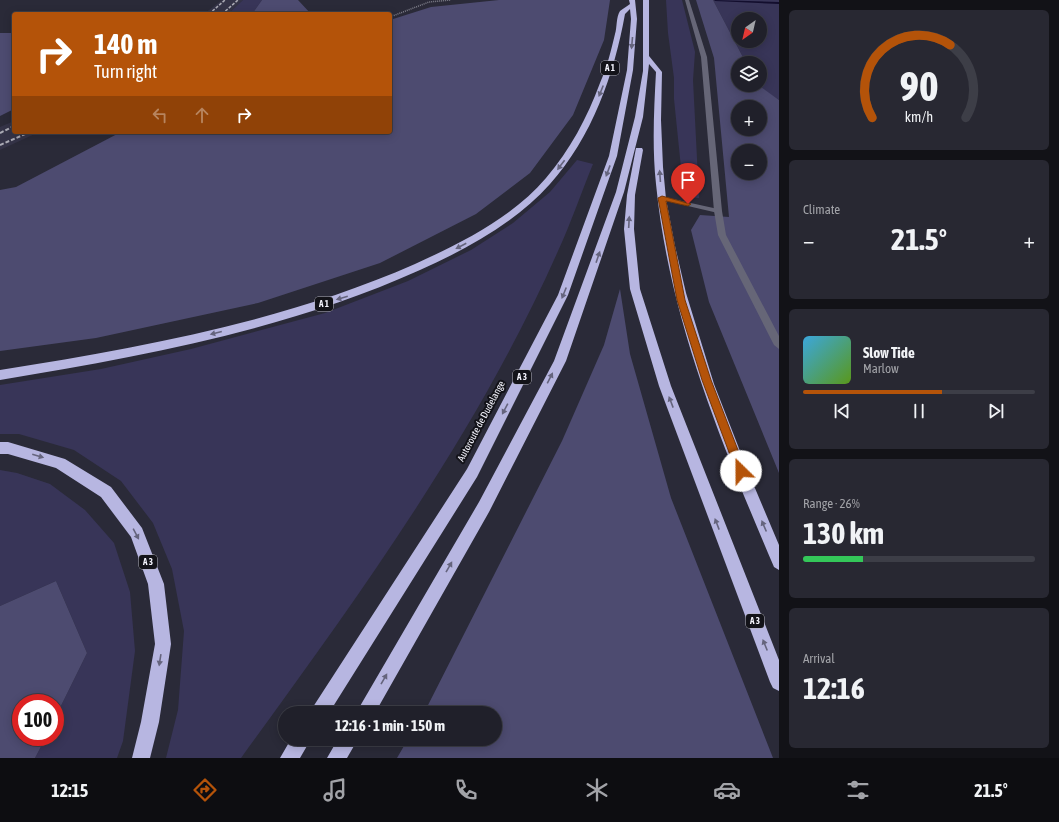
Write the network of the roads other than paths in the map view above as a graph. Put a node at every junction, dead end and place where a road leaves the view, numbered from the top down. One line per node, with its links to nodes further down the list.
1 (646, 0): 4 (highway, A 3)
2 (687, 0): 7 (street)
3 (632, 2): 9 (highway, A 1, one-way to 9); 13 (highway, Autoroute de Dudelange / A 3, one-way to 13)
4 (646, 57): 5 (highway, A 3); 6 (highway, one-way to 4)
5 (639, 116): 12 (highway, A 3, one-way to 5); 14 (highway, A 3, one-way to 5)
6 (662, 198): 7 (street); 11 (highway, one-way to 6)
7 (718, 211): 8 (street)
8 (779, 345)
9 (0, 375)
10 (0, 448): 17 (highway, A 3, one-way to 17)
11 (779, 562)
12 (779, 682)
13 (323, 706)
14 (369, 706)
15 (297, 746): 18 (highway)
16 (344, 746): 19 (highway)
17 (142, 758)
18 (288, 758)
19 (336, 758)

